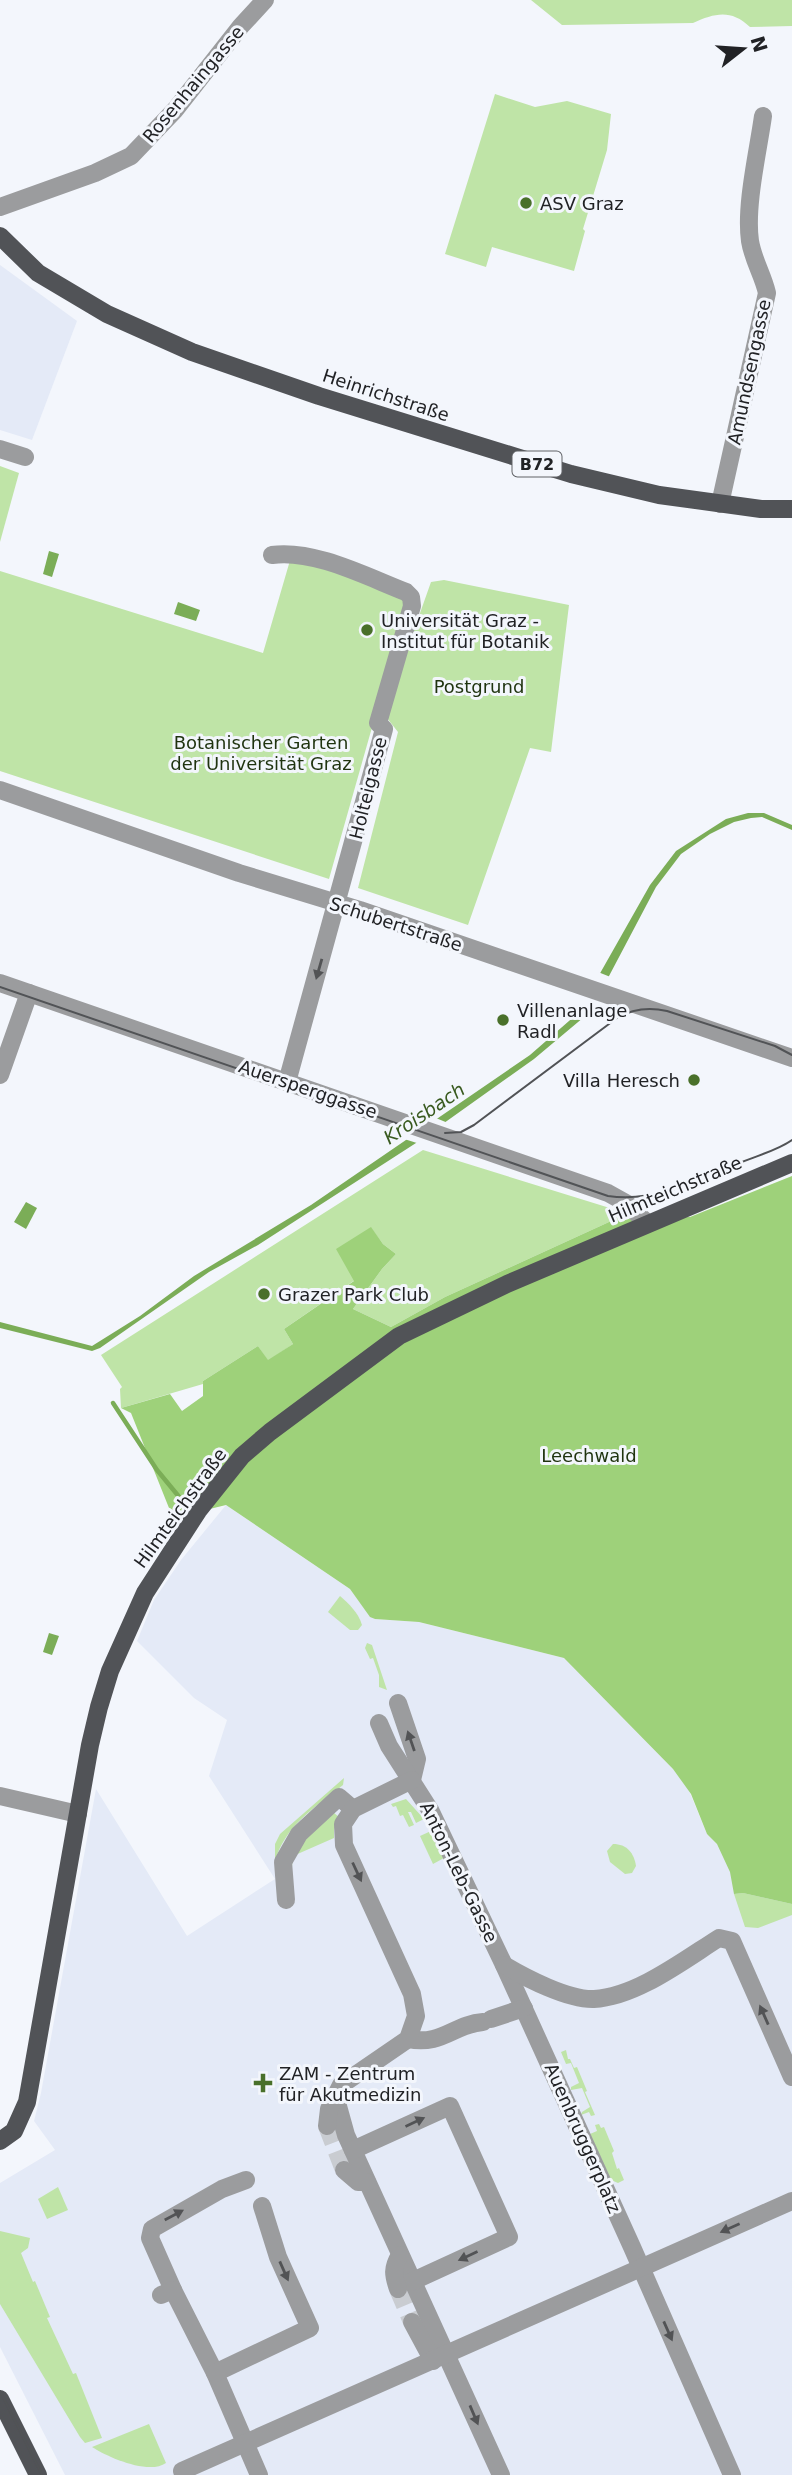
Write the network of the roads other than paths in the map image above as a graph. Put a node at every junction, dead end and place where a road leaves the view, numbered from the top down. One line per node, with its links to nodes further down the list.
1 (265, 0): 3 (street, Rosenhaingasse)
2 (763, 116): 7 (street, Amundsengasse)
3 (0, 207)
4 (0, 236): 7 (main road, Heinrichstraße / B72)
5 (0, 449): 6 (street)
6 (25, 457)
7 (720, 504): 8 (main road, Heinrichstraße / B72)
8 (792, 509)
9 (272, 555): 11 (street, Holteigasse)
10 (0, 790): 11 (street, Schubertstraße)
11 (337, 903): 14 (street, Schubertstraße); 16 (street, Holteigasse, one-way to 16)
12 (0, 984): 13 (street, Auersperggasse)
13 (29, 993): 15 (street); 16 (street, Auersperggasse)
14 (792, 1058)
15 (0, 1074)
16 (287, 1082): 18 (street, Auersperggasse)
17 (792, 1163): 18 (main road, Hilmteichstraße)
18 (647, 1223): 24 (main road, Hilmteichstraße)
19 (398, 1703): 21 (street, Anton-Leb-Gasse, one-way to 19)
20 (379, 1723): 21 (street, Anton-Leb-Gasse)
21 (412, 1780): 23 (street); 26 (street, Anton-Leb-Gasse)
22 (0, 1796): 24 (street)
23 (353, 1810): 25 (street); 28 (street, one-way to 28)
24 (78, 1814): 32 (main road, Hilmteichstraße)
25 (286, 1900)
26 (505, 1965): 27 (street, Auenbruggerplatz); 29 (street, one-way to 26)
27 (524, 2008): 28 (street); 39 (street, Auenbruggerplatz)
28 (408, 2039): 30 (street)
29 (792, 2077)
30 (335, 2099): 31 (street); 33 (street)
31 (327, 2126)
32 (0, 2141)
33 (353, 2150): 36 (street); 40 (street, one-way to 40)
34 (344, 2170): 36 (street)
35 (246, 2180): 43 (street, one-way to 35)
36 (368, 2182): 40 (street)
37 (792, 2201): 39 (street, one-way to 39)
38 (262, 2206): 43 (street, one-way to 43)
39 (641, 2268): 42 (street); 50 (street, Auenbruggerplatz, one-way to 50)
40 (405, 2286): 42 (street)
41 (412, 2322): 42 (street)
42 (440, 2358): 45 (street); 49 (street, one-way to 49)
43 (215, 2373): 45 (street)
44 (0, 2399): 47 (main road)
45 (245, 2444): 46 (street); 48 (street)
46 (182, 2471)
47 (38, 2475)
48 (258, 2475)
49 (501, 2475)
50 (732, 2475)

